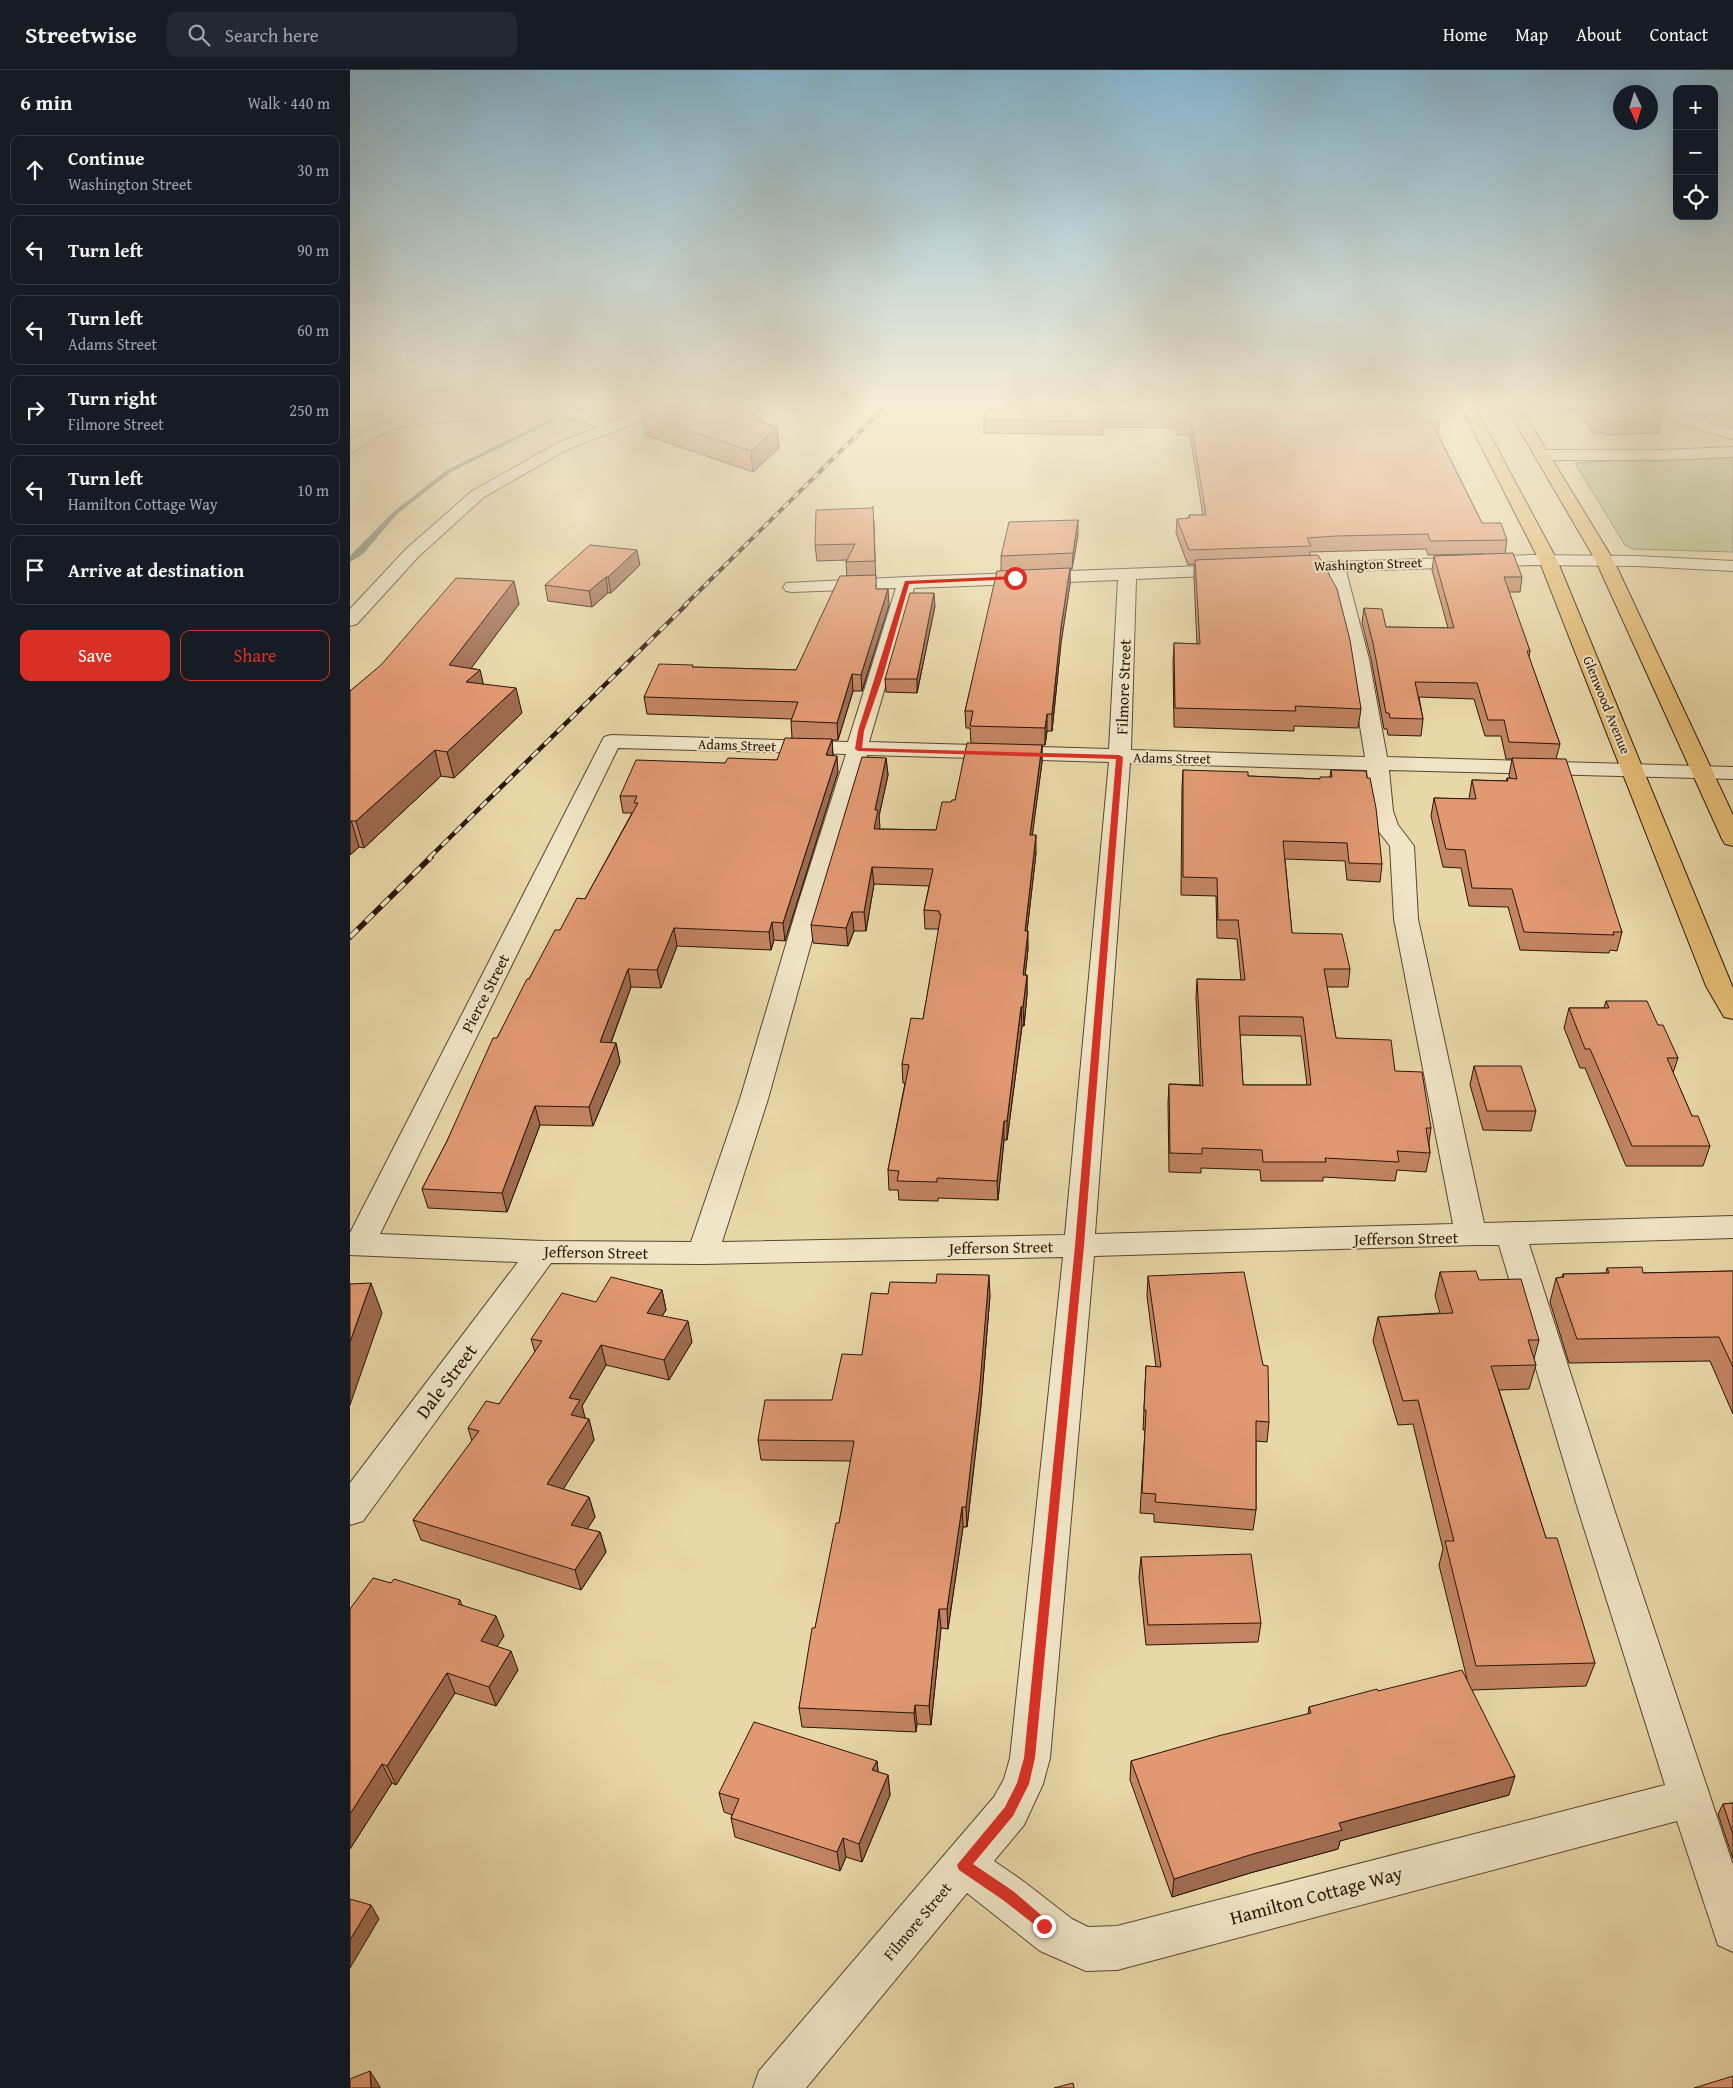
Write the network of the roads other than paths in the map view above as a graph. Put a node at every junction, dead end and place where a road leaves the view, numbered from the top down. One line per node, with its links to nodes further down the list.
1 (472, 499): 13 (street)
2 (1516, 499): 4 (main road, Glenwood Avenue)
3 (1568, 499): 5 (main road)
4 (1548, 560): 5 (street, Washington Street); 6 (street, Washington Street); 18 (main road, Glenwood Avenue)
5 (1604, 561): 7 (street, Washington Street); 19 (main road)
6 (1336, 566): 9 (street, Washington Street); 17 (street)
7 (1733, 566)
8 (1246, 569): 10 (street)
9 (1266, 569)
10 (1127, 574): 11 (street); 16 (street, Filmore Street)
11 (907, 582): 12 (street); 15 (street)
12 (792, 588)
13 (350, 620)
14 (611, 741): 15 (street, Adams Street); 26 (street, Pierce Street)
15 (858, 749): 16 (street, Adams Street); 29 (street)
16 (1119, 757): 17 (street, Adams Street); 27 (street, Filmore Street)
17 (1377, 763): 18 (street, Adams Street); 25 (street)
18 (1634, 770): 19 (street, Adams Street); 22 (main road, Glenwood Avenue)
19 (1703, 773): 20 (street, Adams Street); 21 (main road)
20 (1733, 773)
21 (1733, 839)
22 (1733, 1011)
23 (1733, 1227): 24 (street, Jefferson Street)
24 (1511, 1235): 25 (street, Jefferson Street); 31 (street)
25 (1472, 1236): 27 (street, Jefferson Street)
26 (354, 1245): 28 (street, Jefferson Street)
27 (1080, 1246): 29 (street, Jefferson Street); 32 (street, Filmore Street)
28 (543, 1252): 29 (street, Jefferson Street); 30 (street, Dale Street)
29 (703, 1253)
30 (350, 1510)
31 (1690, 1798): 32 (street, Hamilton Cottage Way); 33 (street)
32 (964, 1865): 34 (street, Filmore Street)
33 (1733, 1930)
34 (776, 2088)

